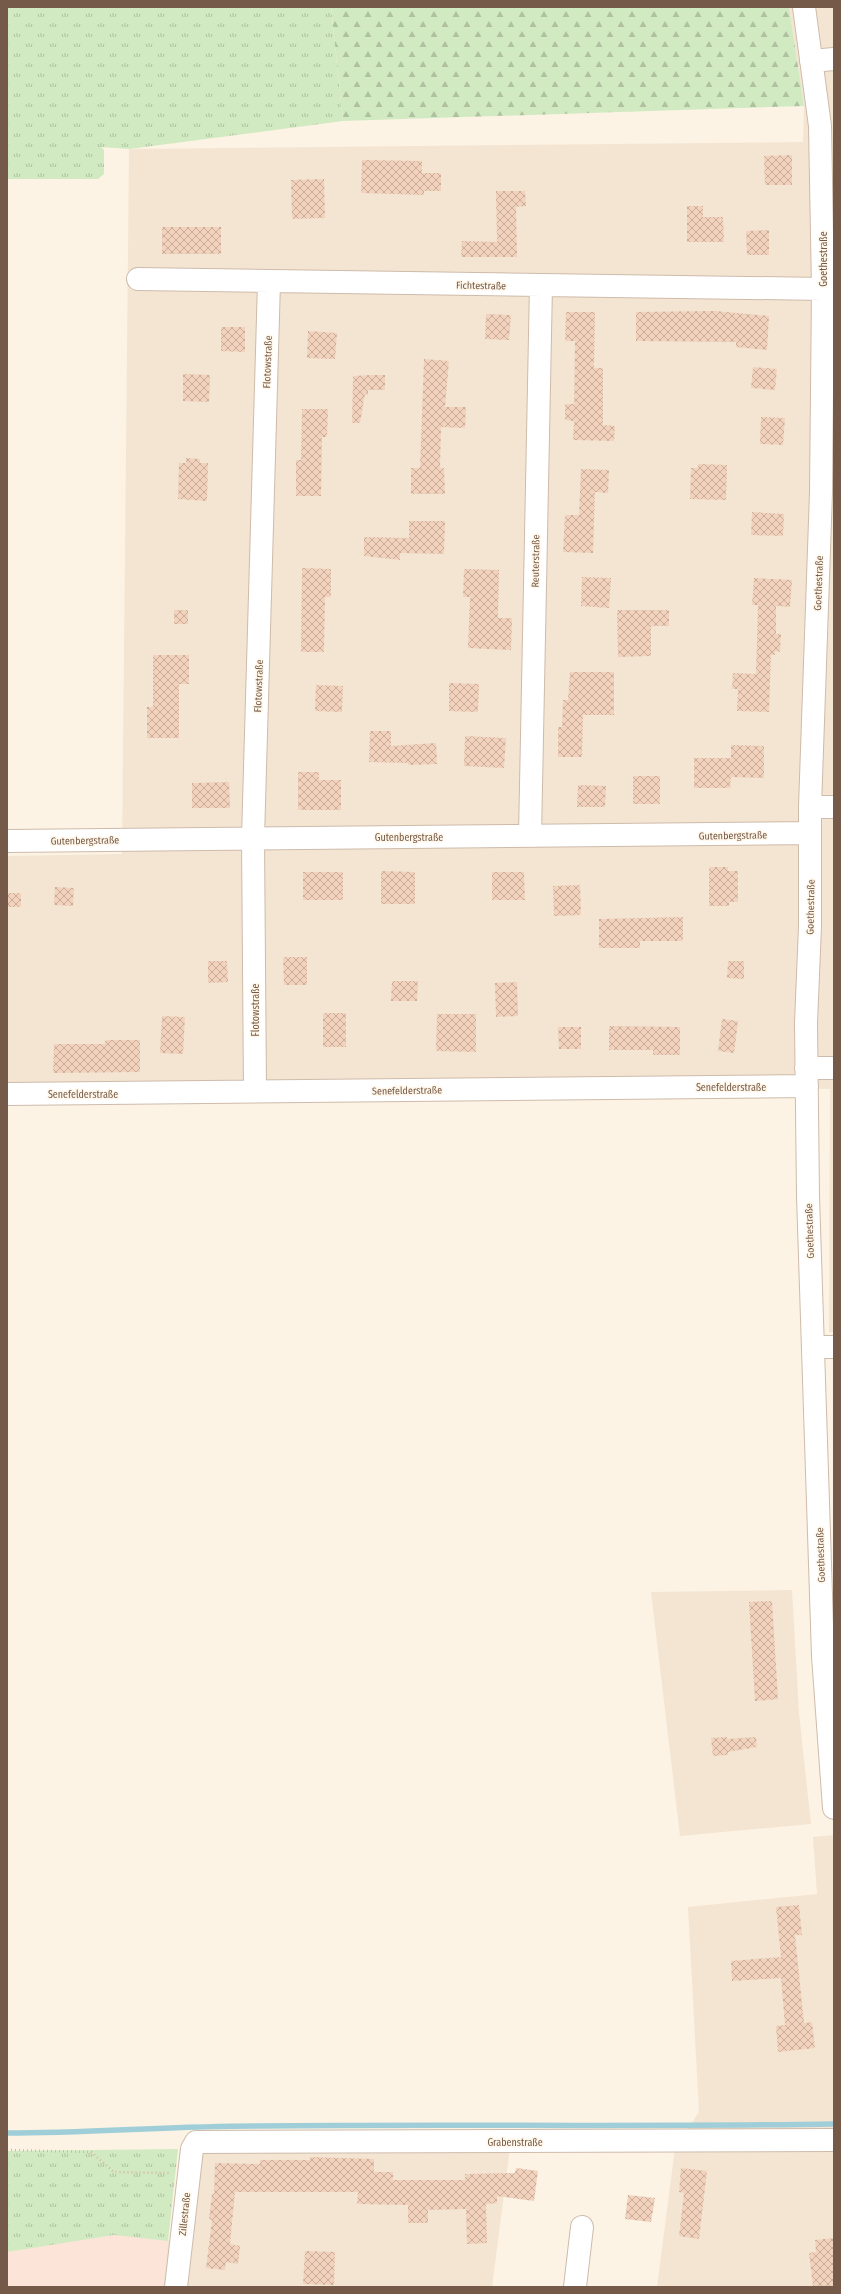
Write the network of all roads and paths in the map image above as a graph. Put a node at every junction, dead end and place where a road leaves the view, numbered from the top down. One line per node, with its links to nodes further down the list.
1 (804, 7): 3 (street, Goethestraße)
2 (834, 59): 3 (street)
3 (811, 61): 7 (street, Goethestraße)
4 (138, 280): 5 (street, Fichtestraße)
5 (269, 282): 6 (street, Fichtestraße); 13 (street, Flotowstraße)
6 (540, 285): 7 (street, Fichtestraße); 12 (street, Reuterstraße)
7 (823, 289): 8 (street, Goethestraße)
8 (828, 345): 9 (street, Goethestraße)
9 (810, 807): 10 (street); 11 (street, Goethestraße)
10 (834, 807)
11 (810, 833): 12 (street, Gutenbergstraße); 16 (street, Goethestraße)
12 (530, 836): 13 (street, Gutenbergstraße)
13 (254, 838): 14 (street, Gutenbergstraße); 17 (street, Flotowstraße)
14 (7, 841)
15 (834, 1068): 16 (street, Senefelderstraße)
16 (807, 1077): 17 (street, Senefelderstraße); 20 (street, Goethestraße)
17 (256, 1091): 18 (street, Senefelderstraße)
18 (7, 1094)
19 (834, 1346): 20 (street)
20 (813, 1347): 21 (street, Goethestraße)
21 (834, 1808)
22 (834, 2140): 23 (street, Grabenstraße)
23 (196, 2142): 25 (street, Zillestraße)
24 (7, 2150): 25 (path)
25 (189, 2174): 27 (street, Zillestraße)
26 (582, 2227): 28 (street)
27 (176, 2287)
28 (575, 2287)

